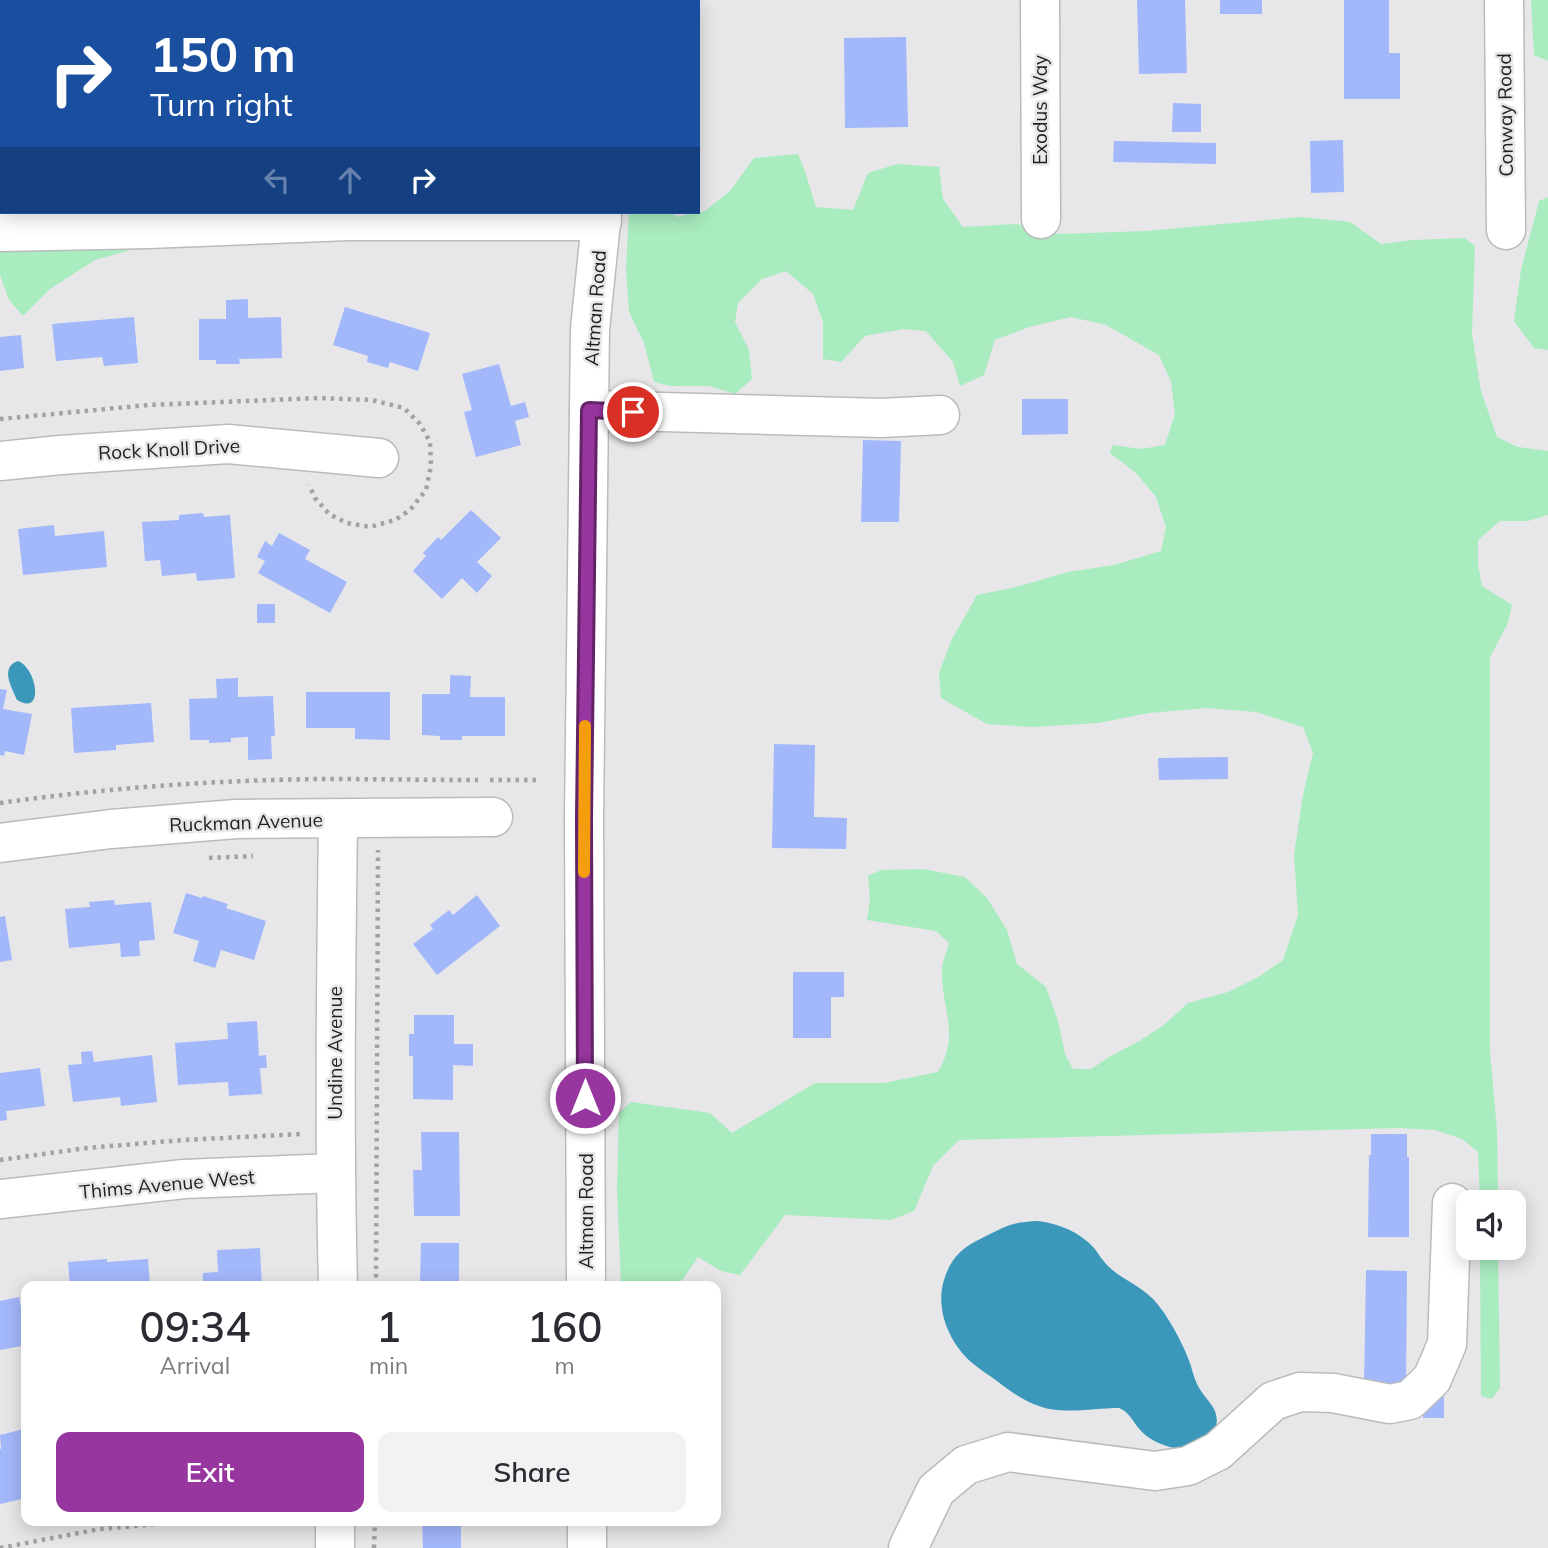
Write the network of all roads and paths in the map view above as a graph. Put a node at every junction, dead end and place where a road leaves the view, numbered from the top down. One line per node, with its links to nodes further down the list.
1 (1040, 0): 4 (street, Exodus Way)
2 (1504, 0): 5 (street, Conway Road)
3 (602, 216): 6 (street); 7 (street, Altman Road)
4 (1041, 219)
5 (1506, 230)
6 (0, 232)
7 (589, 410): 8 (street); 24 (street, Altman Road)
8 (940, 415)
9 (379, 458): 10 (street, Rock Knoll Drive)
10 (0, 461)
11 (493, 817): 12 (street, Ruckman Avenue)
12 (378, 818): 13 (street, Ruckman Avenue); 23 (path)
13 (338, 819): 14 (street, Ruckman Avenue); 19 (street, Undine Avenue)
14 (0, 843)
15 (264, 855): 16 (path)
16 (198, 859)
17 (303, 1134): 18 (path)
18 (0, 1160)
19 (335, 1173): 20 (street, Thims Avenue West); 22 (street, Undine Avenue)
20 (0, 1199)
21 (1452, 1203): 33 (street)
22 (338, 1281)
23 (376, 1281)
24 (586, 1281)
25 (133, 1526): 29 (path)
26 (335, 1526): 30 (street)
27 (375, 1526): 31 (path)
28 (587, 1526): 32 (street)
29 (0, 1548)
30 (335, 1548)
31 (374, 1548)
32 (587, 1548)
33 (908, 1548)

